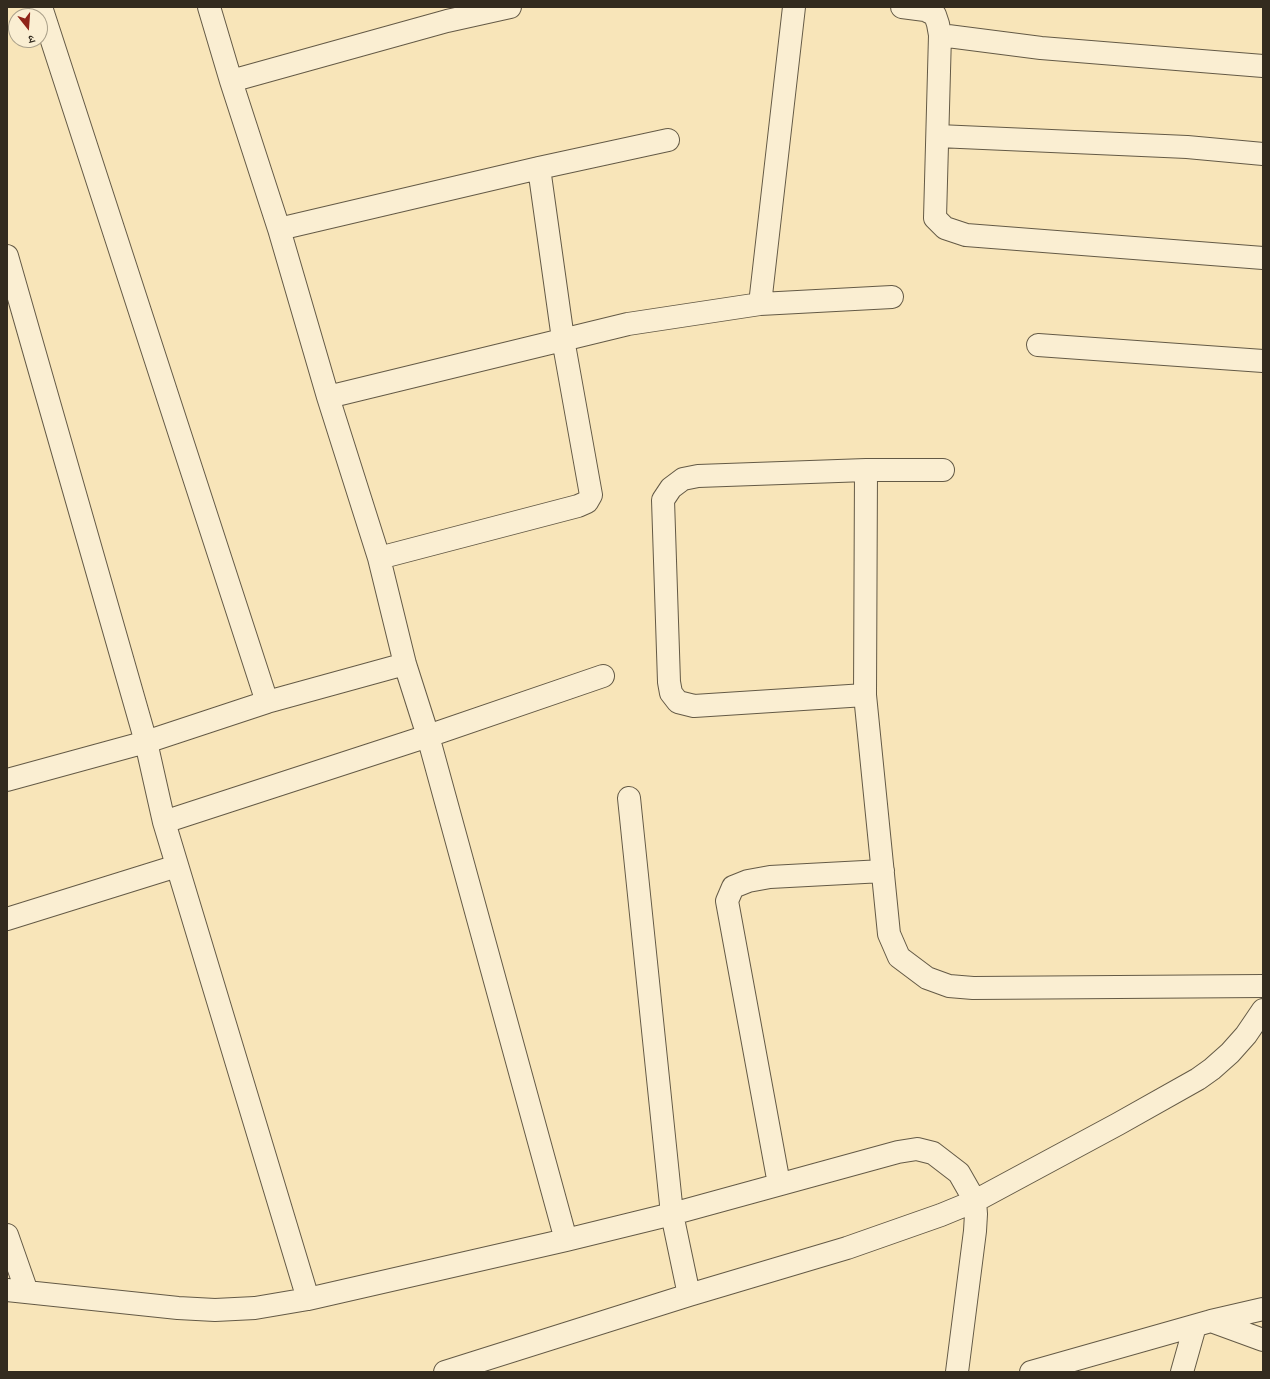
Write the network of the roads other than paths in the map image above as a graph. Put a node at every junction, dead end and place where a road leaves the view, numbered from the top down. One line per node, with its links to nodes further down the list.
1 (42, 7): 28 (street)
2 (209, 7): 8 (street)
3 (510, 7): 8 (street)
4 (794, 7): 17 (street)
5 (902, 7): 6 (street)
6 (940, 35): 7 (street); 9 (street)
7 (1263, 66)
8 (231, 81): 13 (street)
9 (938, 136): 11 (street); 15 (street)
10 (668, 140): 12 (street)
11 (1263, 154)
12 (539, 168): 13 (street); 18 (street)
13 (279, 229): 21 (street)
14 (7, 256): 30 (street)
15 (1263, 258)
16 (892, 297): 17 (street)
17 (760, 304): 18 (street)
18 (563, 339): 21 (street); 24 (street)
19 (1038, 345): 20 (street)
20 (1263, 361)
21 (328, 397): 24 (street)
22 (866, 470): 23 (street); 27 (street); 27 (street)
23 (943, 470)
24 (379, 558): 25 (street)
25 (405, 664): 28 (street); 29 (street)
26 (603, 676): 29 (street)
27 (865, 695): 35 (street)
28 (267, 702): 30 (street)
29 (428, 736): 33 (street); 43 (street)
30 (146, 742): 31 (street); 33 (street)
31 (7, 780)
32 (629, 798): 41 (street)
33 (164, 822): 34 (street)
34 (177, 866): 36 (street); 46 (street)
35 (883, 871): 37 (street); 39 (street)
36 (7, 919)
37 (1263, 986)
38 (1263, 1010): 40 (street)
39 (779, 1184): 40 (street); 41 (street)
40 (975, 1201): 45 (street); 51 (street)
41 (672, 1214): 43 (street); 45 (street)
42 (7, 1235): 44 (street)
43 (566, 1240): 46 (street)
44 (17, 1291): 46 (street)
45 (689, 1295): 50 (street)
46 (308, 1299)
47 (1263, 1309): 48 (street)
48 (1203, 1324): 49 (street); 52 (street); 53 (street)
49 (1263, 1340)
50 (445, 1372)
51 (957, 1372)
52 (1031, 1372)
53 (1182, 1372)

